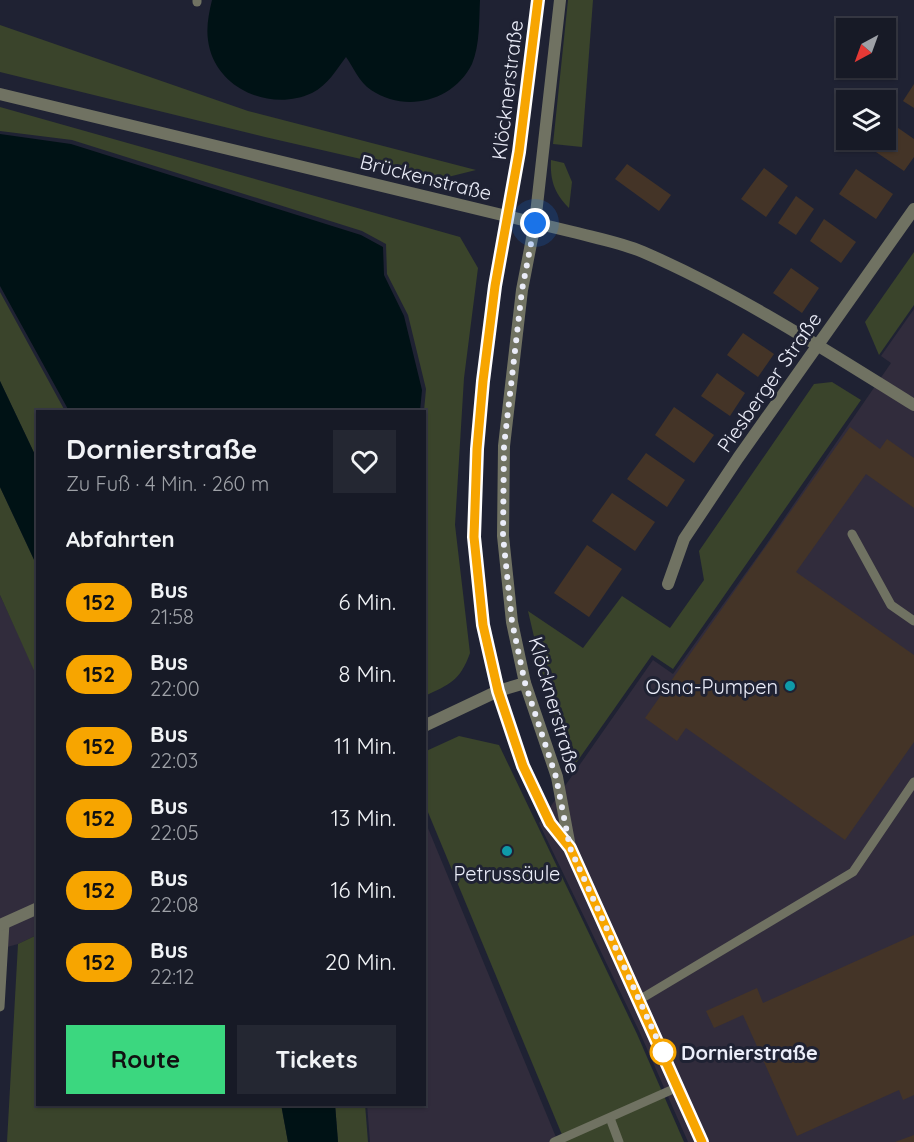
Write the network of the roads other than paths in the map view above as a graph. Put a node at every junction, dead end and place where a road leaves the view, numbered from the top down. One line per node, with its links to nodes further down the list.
1 (538, 0): 5 (street, Klöcknerstraße)
2 (561, 0): 6 (street, Klöcknerstraße)
3 (0, 94): 5 (street, Brückenstraße)
4 (914, 209): 7 (street, Piesberger Straße)
5 (508, 217): 6 (street, Brückenstraße); 13 (street, Klöcknerstraße)
6 (535, 223): 7 (street, Brückenstraße); 12 (street, Klöcknerstraße)
7 (819, 346): 8 (street, Brückenstraße); 10 (street, Piesberger Straße)
8 (914, 405)
9 (852, 534): 11 (lane)
10 (668, 584)
11 (914, 621)
12 (525, 683): 13 (street); 16 (street, Klöcknerstraße)
13 (498, 691): 14 (street); 16 (street, Klöcknerstraße)
14 (426, 725)
15 (914, 782): 19 (lane)
16 (570, 848): 19 (street, Klöcknerstraße)
17 (36, 909): 18 (street)
18 (3, 924): 20 (lane)
19 (639, 1000): 21 (street, Klöcknerstraße)
20 (0, 1007)
21 (678, 1088): 22 (lane); 25 (street, Klöcknerstraße)
22 (610, 1118): 23 (lane); 24 (lane)
23 (554, 1142)
24 (620, 1142)
25 (702, 1142)

